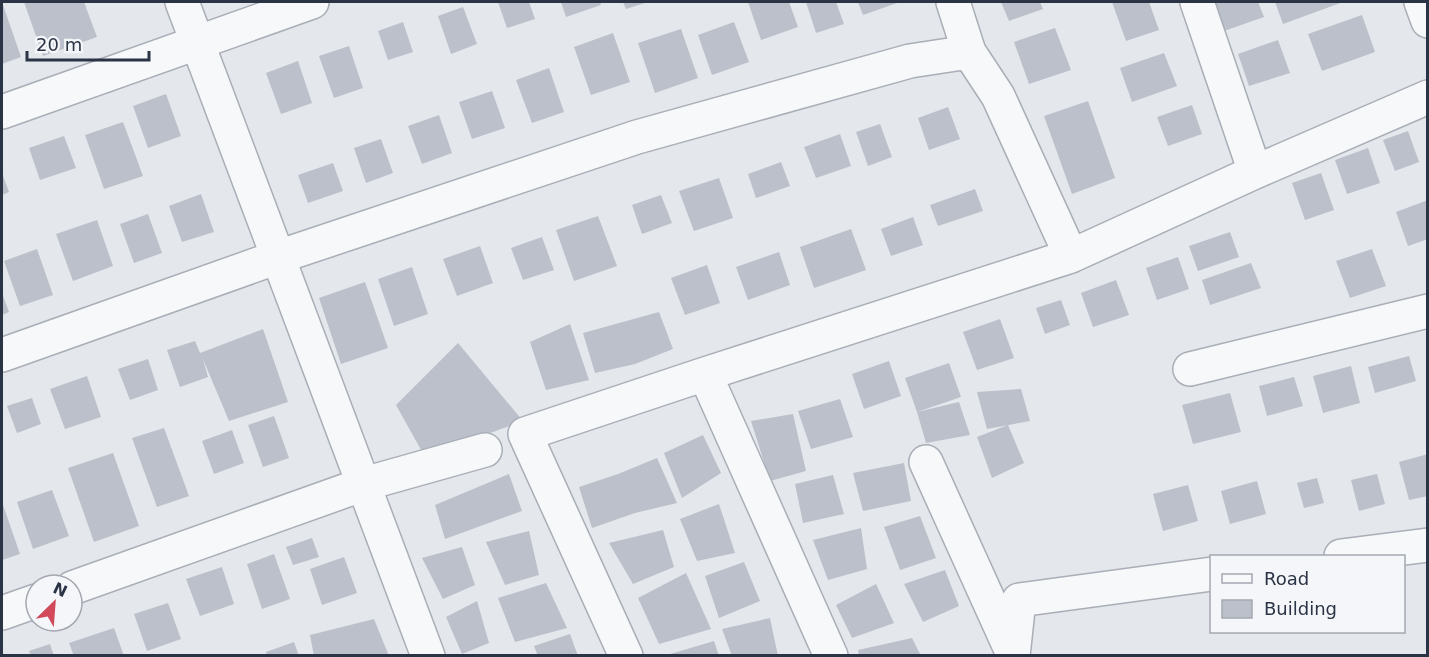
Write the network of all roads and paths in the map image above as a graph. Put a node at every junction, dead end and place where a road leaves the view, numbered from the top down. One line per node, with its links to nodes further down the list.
1 (182, 2): 7 (street)
2 (312, 2): 7 (street)
3 (953, 2): 8 (street)
4 (1197, 2): 11 (street)
5 (1421, 2): 6 (street)
6 (1428, 21)
7 (198, 43): 10 (street); 13 (street)
8 (969, 52): 12 (street); 13 (street)
9 (1428, 97): 11 (street)
10 (2, 112)
11 (1255, 172): 12 (street)
12 (1071, 256): 17 (street)
13 (278, 257): 15 (street); 20 (street)
14 (1428, 311): 16 (street)
15 (2, 355)
16 (1190, 369)
17 (705, 374): 29 (street); 30 (street)
18 (485, 450): 20 (street)
19 (926, 462): 27 (street)
20 (364, 484): 24 (street); 28 (street)
21 (1428, 545): 22 (street)
22 (1349, 555)
23 (1210, 574): 27 (street)
24 (84, 584)
25 (24, 605): 26 (street)
26 (2, 613)
27 (1013, 654)
28 (428, 656)
29 (626, 656)
30 (831, 656)

